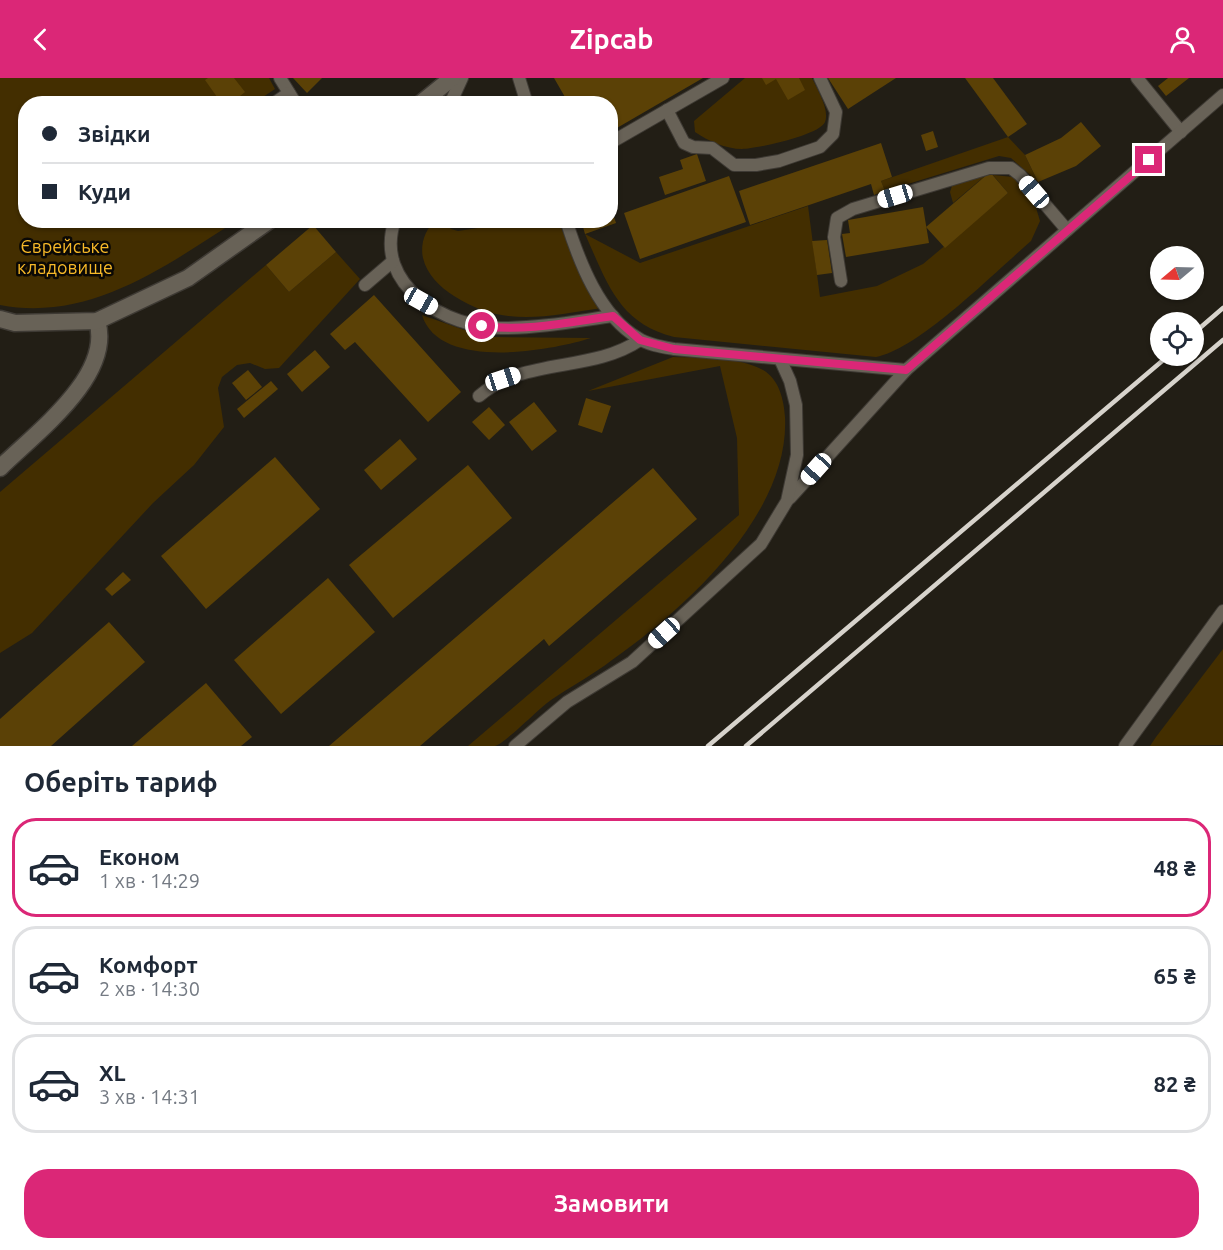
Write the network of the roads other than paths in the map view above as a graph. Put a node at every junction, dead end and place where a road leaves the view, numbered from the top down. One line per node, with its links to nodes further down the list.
1 (280, 78): 8 (lane)
2 (452, 78): 9 (street)
3 (462, 78): 10 (lane)
4 (519, 78): 11 (lane)
5 (723, 78): 13 (lane)
6 (820, 78): 13 (lane)
7 (1137, 78): 14 (lane)
8 (291, 96)
9 (430, 96)
10 (454, 96)
11 (525, 96)
12 (1223, 96): 14 (lane)
13 (668, 110): 15 (lane)
14 (1181, 132): 19 (lane)
15 (618, 138)
16 (259, 228): 25 (street)
17 (392, 228): 20 (lane)
18 (569, 228): 23 (lane)
19 (1067, 230): 21 (lane); 28 (lane)
20 (393, 261): 22 (lane); 23 (lane)
21 (841, 281)
22 (365, 285)
23 (613, 316): 26 (lane)
24 (0, 319): 25 (street)
25 (97, 321): 30 (street)
26 (640, 340): 27 (lane); 29 (lane)
27 (780, 359): 28 (lane); 31 (lane)
28 (906, 370): 31 (lane)
29 (479, 396)
30 (0, 468)
31 (787, 501): 33 (lane)
32 (1223, 612): 34 (lane)
33 (515, 746)
34 (1125, 746)

